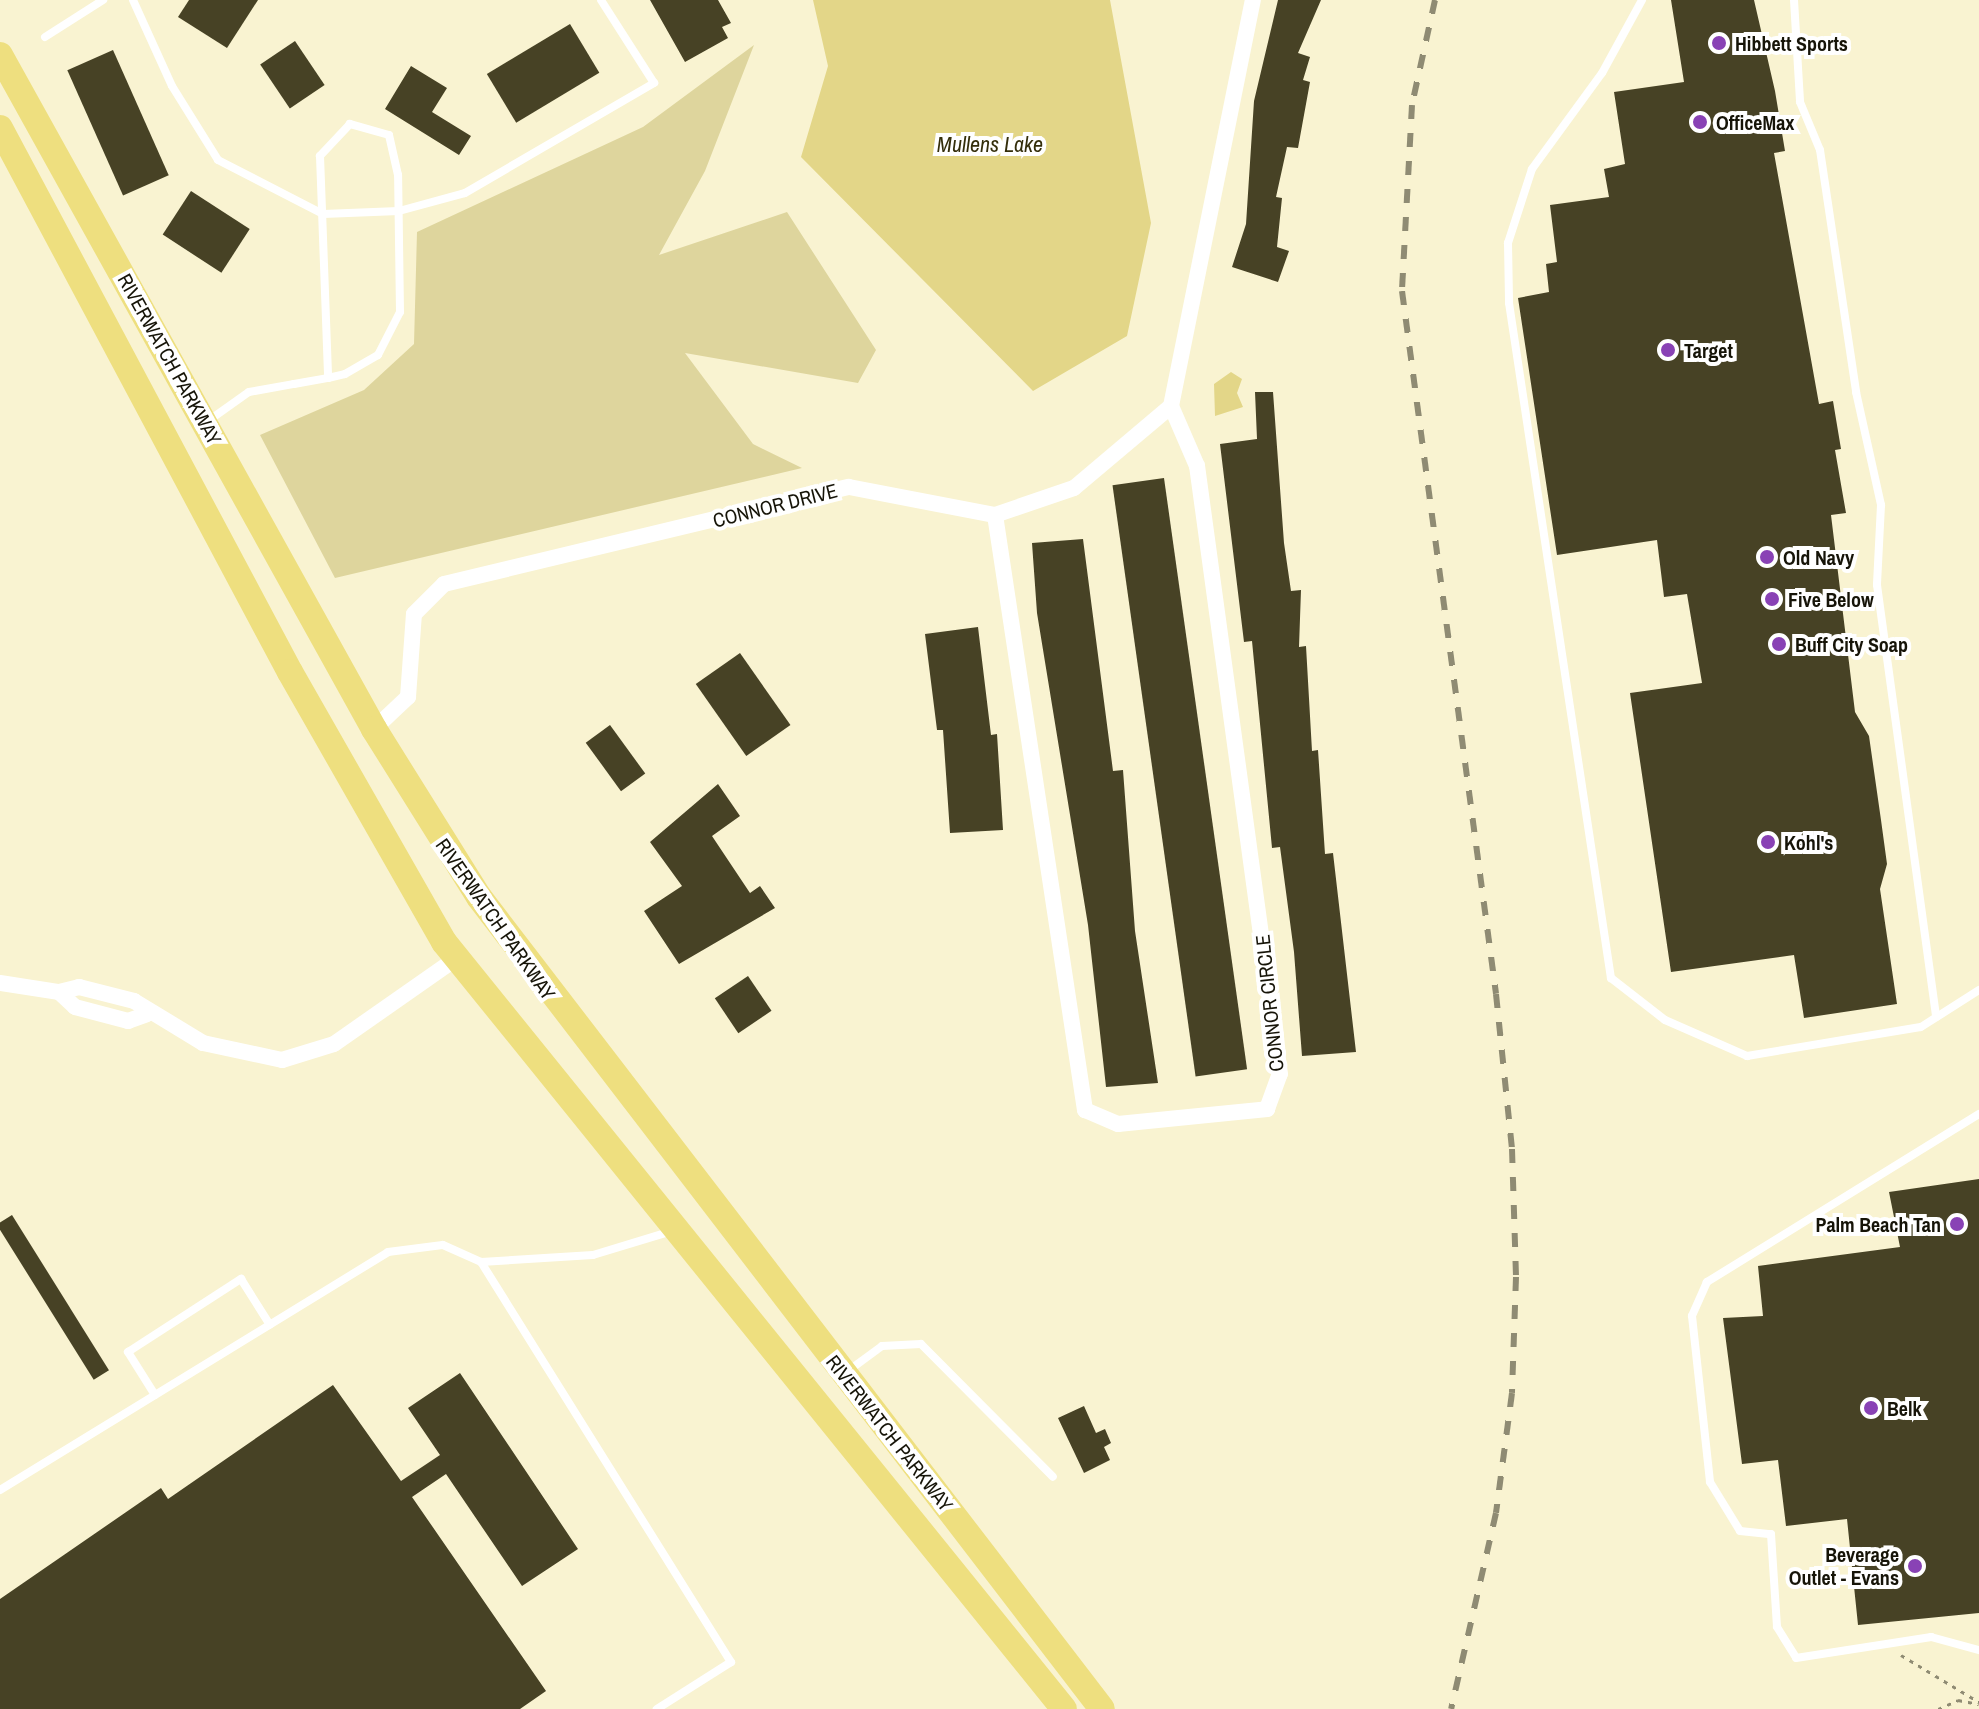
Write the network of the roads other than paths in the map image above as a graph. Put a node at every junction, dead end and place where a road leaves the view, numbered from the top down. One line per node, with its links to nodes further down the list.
1 (103, 0): 7 (lane)
2 (133, 0): 11 (lane)
3 (601, 0): 10 (lane)
4 (1253, 0): 13 (street)
5 (1642, 0): 20 (lane)
6 (1794, 0): 20 (lane)
7 (45, 37)
8 (0, 55): 14 (main road, RIVERWATCH PARKWAY)
9 (0, 128): 17 (main road, RIVERWATCH PARKWAY)
10 (399, 211): 11 (lane); 11 (lane); 12 (lane)
11 (323, 214): 12 (lane)
12 (328, 378): 14 (lane)
13 (1171, 406): 15 (street, CONNOR DRIVE); 15 (street, CONNOR CIRCLE)
14 (205, 423): 16 (main road, RIVERWATCH PARKWAY)
15 (995, 515): 16 (street, CONNOR DRIVE)
16 (374, 729): 25 (main road, RIVERWATCH PARKWAY)
17 (457, 958): 18 (street); 22 (main road, RIVERWATCH PARKWAY)
18 (0, 983)
19 (1979, 990): 20 (lane)
20 (1936, 1017)
21 (1979, 1114): 29 (lane)
22 (677, 1230): 23 (lane); 31 (main road, RIVERWATCH PARKWAY)
23 (481, 1262): 24 (lane); 30 (lane)
24 (270, 1325): 26 (lane); 26 (lane)
25 (845, 1374): 27 (lane); 32 (main road, RIVERWATCH PARKWAY)
26 (155, 1395): 28 (lane)
27 (1053, 1477)
28 (0, 1490)
29 (1979, 1650)
30 (657, 1709)
31 (1064, 1709)
32 (1102, 1709)

